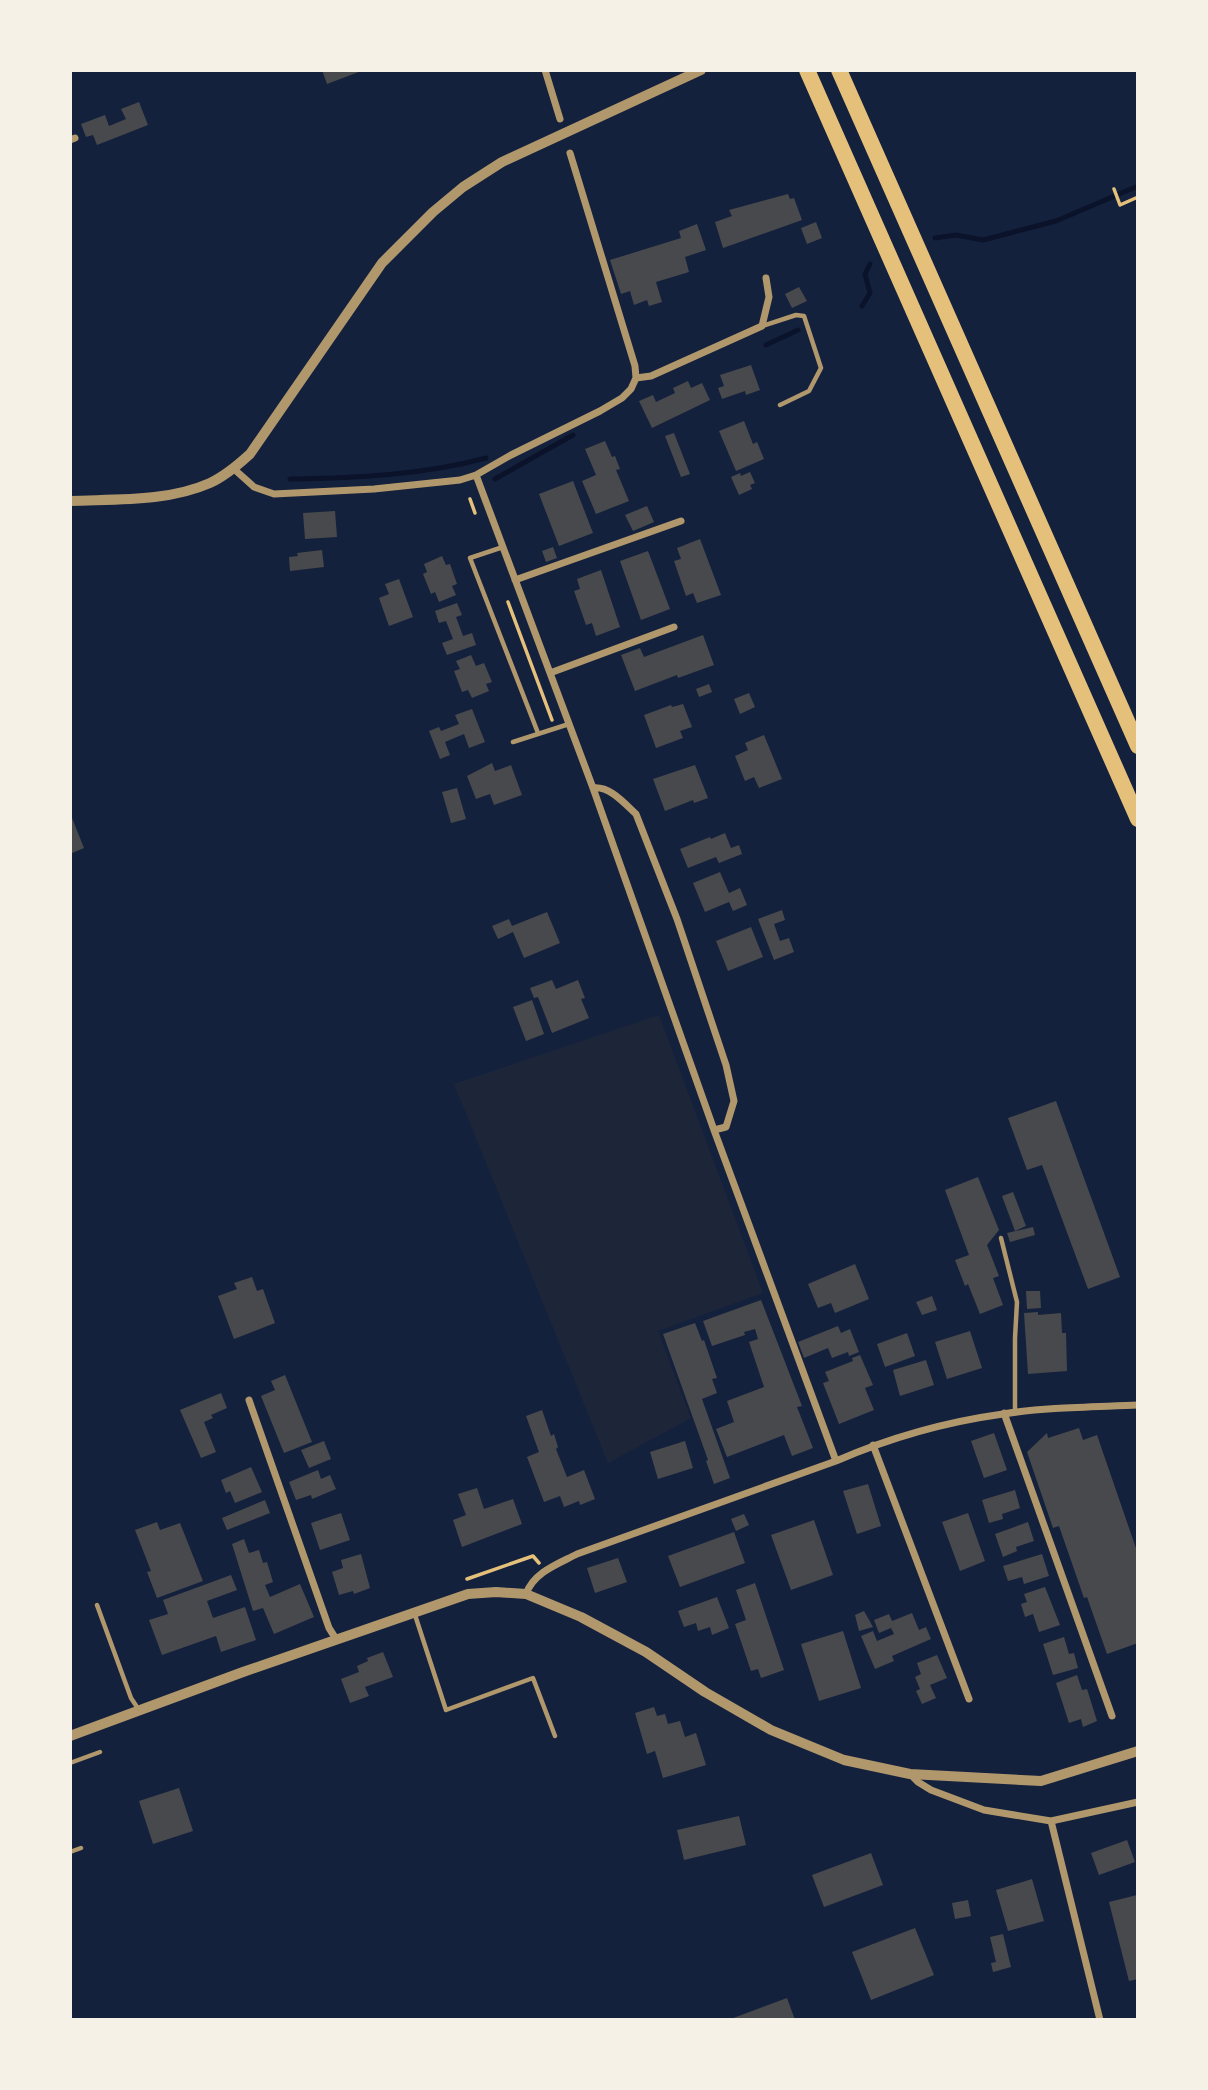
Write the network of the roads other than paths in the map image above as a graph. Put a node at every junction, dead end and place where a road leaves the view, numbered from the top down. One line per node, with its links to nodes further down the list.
1 (545, 70): 5 (street)
2 (701, 70): 11 (street)
3 (807, 70): 24 (highway)
4 (839, 70): 22 (highway)
5 (560, 119)
6 (570, 153): 9 (street)
7 (766, 278): 8 (street)
8 (762, 326): 9 (street); 10 (lane)
9 (635, 378): 12 (street)
10 (780, 405)
11 (233, 469): 12 (street); 13 (street)
12 (476, 475): 15 (street)
13 (70, 501)
14 (681, 521): 16 (street)
15 (503, 547): 16 (street); 20 (lane)
16 (515, 580): 18 (street)
17 (674, 627): 18 (street)
18 (550, 673): 19 (street)
19 (570, 724): 20 (lane); 23 (street)
20 (538, 733): 21 (lane)
21 (513, 742)
22 (1138, 746)
23 (593, 788): 25 (street); 25 (street)
24 (1138, 819)
25 (714, 1130): 32 (street)
26 (1001, 1238): 29 (lane)
27 (249, 1400): 36 (street)
28 (1138, 1405): 29 (street)
29 (1015, 1412): 30 (street)
30 (1004, 1413): 31 (street); 39 (street)
31 (873, 1445): 32 (street); 37 (street)
32 (836, 1461): 33 (street)
33 (526, 1594): 35 (street); 45 (street)
34 (97, 1605): 38 (lane)
35 (415, 1612): 36 (street); 41 (lane)
36 (336, 1639): 38 (street)
37 (969, 1699)
38 (139, 1710): 40 (street)
39 (1112, 1716)
40 (70, 1735)
41 (555, 1736)
42 (1138, 1751): 45 (street)
43 (100, 1752): 44 (lane)
44 (70, 1763)
45 (910, 1774): 47 (street)
46 (1138, 1802): 47 (street)
47 (1051, 1821): 50 (street)
48 (81, 1848): 49 (lane)
49 (70, 1852)
50 (1100, 2020)

